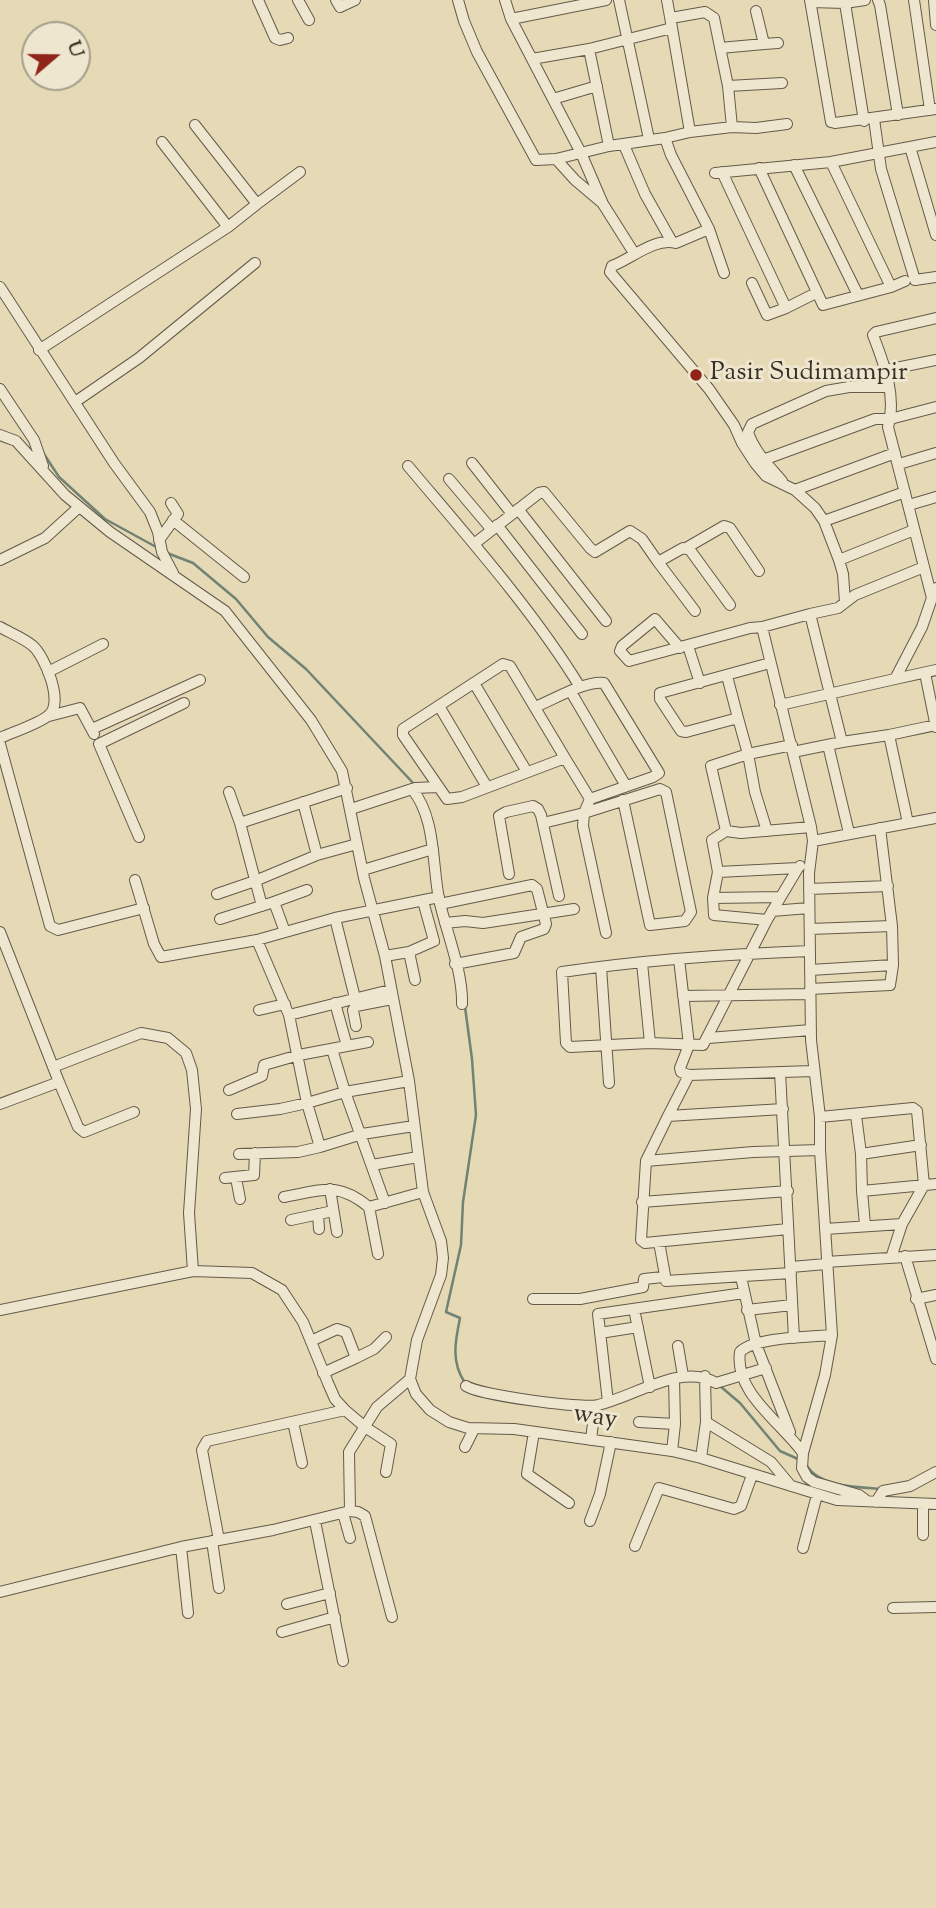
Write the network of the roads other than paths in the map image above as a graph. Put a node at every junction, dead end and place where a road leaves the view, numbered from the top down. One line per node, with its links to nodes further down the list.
1 (258, 0): 22 (street)
2 (298, 0): 18 (street)
3 (336, 0): 4 (street)
4 (355, 0)
5 (458, 0): 49 (street)
6 (505, 0): 17 (street)
7 (606, 0): 17 (street)
8 (619, 0): 23 (street)
9 (667, 0): 19 (street)
10 (862, 0): 15 (street)
11 (934, 0): 20 (street)
12 (811, 1): 15 (street); 35 (street)
13 (914, 1): 21 (street)
14 (879, 2): 34 (street)
15 (845, 3): 35 (street)
16 (756, 11): 25 (street)
17 (511, 19): 28 (street)
18 (309, 20)
19 (671, 23): 23 (street); 27 (street); 39 (street)
20 (936, 27): 21 (street)
21 (918, 29): 33 (street)
22 (288, 38)
23 (629, 38): 26 (street); 41 (street)
24 (779, 43): 25 (street)
25 (764, 44): 27 (street)
26 (589, 48): 28 (street); 30 (street)
27 (720, 48): 31 (street)
28 (532, 59): 32 (street)
29 (782, 83): 31 (street)
30 (597, 86): 32 (street); 45 (street)
31 (728, 86): 38 (street)
32 (553, 99): 47 (street)
33 (933, 110): 34 (street)
34 (898, 115): 35 (street)
35 (869, 120): 48 (street)
36 (787, 124): 38 (street)
37 (195, 125): 54 (street)
38 (732, 127): 39 (street)
39 (690, 132): 40 (street)
40 (665, 138): 41 (street); 57 (street)
41 (649, 139): 44 (street)
42 (162, 142): 56 (street)
43 (936, 142): 46 (street)
44 (624, 145): 45 (street); 59 (street)
45 (609, 146): 47 (street)
46 (911, 147): 48 (street); 58 (street)
47 (581, 153): 49 (street); 55 (street)
48 (879, 153): 50 (street); 63 (street)
49 (556, 159): 55 (street)
50 (831, 162): 51 (street); 66 (street)
51 (794, 166): 52 (street); 69 (street)
52 (759, 169): 68 (street); 70 (street)
53 (300, 172): 54 (street)
54 (257, 204): 56 (street)
55 (603, 204): 60 (street)
56 (228, 227): 72 (street)
57 (709, 229): 59 (street); 62 (street)
58 (936, 235)
59 (672, 242): 60 (street)
60 (630, 257): 89 (street)
61 (255, 263): 77 (street)
62 (724, 273)
63 (936, 276)
64 (905, 281): 66 (street)
65 (752, 283): 70 (street)
66 (891, 287): 69 (street)
67 (0, 288): 72 (street)
68 (816, 293): 69 (street); 70 (street)
69 (858, 295)
70 (786, 308)
71 (936, 318): 74 (street)
72 (39, 350): 77 (street)
73 (936, 359): 74 (street)
74 (886, 370): 75 (street)
75 (888, 387): 79 (street); 83 (street)
76 (0, 389): 87 (street)
77 (75, 402): 102 (street)
78 (936, 407): 79 (street)
79 (890, 419): 81 (street); 83 (street)
80 (0, 435): 87 (street)
81 (895, 453): 85 (street); 90 (street)
82 (936, 453): 85 (street)
83 (763, 460): 89 (street)
84 (471, 463): 96 (street)
85 (899, 464): 91 (street)
86 (408, 466): 101 (street)
87 (44, 470): 95 (street)
88 (449, 479): 99 (street)
89 (785, 484): 90 (street)
90 (795, 490): 98 (street)
91 (905, 492): 94 (street); 98 (street)
92 (936, 497): 94 (street)
93 (171, 503): 97 (street)
94 (909, 505): 100 (street)
95 (79, 506): 104 (street); 109 (street)
96 (515, 511): 99 (street); 106 (street); 117 (street)
97 (173, 520): 102 (street); 110 (street)
98 (824, 521): 105 (street)
99 (495, 528): 101 (street); 122 (street)
100 (914, 530): 105 (street); 107 (street)
101 (474, 544): 133 (street)
102 (160, 546): 109 (street)
103 (686, 548): 106 (street); 108 (street); 114 (street)
104 (0, 560)
105 (839, 560): 113 (street)
106 (658, 562): 115 (street)
107 (924, 566): 111 (street); 113 (street)
108 (759, 571)
109 (175, 576): 156 (street)
110 (244, 577)
111 (931, 577): 112 (street)
112 (934, 593): 121 (street)
113 (845, 602): 116 (street)
114 (730, 605)
115 (695, 611)
116 (810, 614): 120 (street); 134 (street)
117 (606, 621)
118 (936, 625): 121 (street)
119 (0, 627): 127 (street)
120 (762, 627): 124 (street); 125 (street)
121 (922, 627): 130 (street)
122 (582, 635)
123 (103, 644): 127 (street)
124 (684, 647): 124 (street); 132 (street)
125 (770, 663): 128 (street); 136 (street)
126 (931, 671): 130 (street); 141 (street)
127 (48, 672): 139 (street)
128 (727, 676): 132 (street); 140 (street)
129 (200, 680): 142 (street)
130 (895, 680): 134 (street)
131 (474, 683): 137 (street); 138 (street); 152 (street)
132 (700, 683): 140 (street)
133 (576, 690): 138 (street); 153 (street); 153 (street)
134 (830, 695): 136 (street); 145 (street)
135 (184, 703): 147 (street)
136 (780, 705): 149 (street)
137 (439, 706): 154 (street); 155 (street)
138 (535, 707): 151 (street)
139 (49, 716): 142 (street); 144 (street)
140 (738, 718): 150 (street)
141 (936, 726): 143 (street)
142 (92, 729): 147 (street)
143 (889, 735): 145 (street); 167 (street)
144 (0, 738)
145 (842, 742): 148 (street)
146 (0, 744): 196 (street)
147 (99, 744): 173 (street)
148 (828, 745): 149 (street); 172 (street)
149 (793, 748): 150 (street); 168 (street)
150 (748, 754): 170 (street); 171 (street)
151 (565, 758): 152 (street); 159 (street)
152 (527, 772): 155 (street)
153 (626, 786): 159 (street)
154 (438, 787): 155 (street); 157 (street)
155 (487, 787)
156 (347, 788): 161 (street); 162 (street)
157 (416, 788): 162 (street); 176 (street)
158 (229, 792): 165 (street)
159 (590, 799): 163 (street)
160 (623, 800): 160 (street); 163 (street)
161 (303, 802): 165 (street); 177 (street)
162 (351, 809): 175 (street)
163 (584, 813): 166 (street); 209 (street)
164 (936, 818): 167 (street)
165 (240, 823): 184 (street)
166 (542, 823): 182 (street); 189 (street)
167 (908, 823): 169 (street)
168 (811, 827): 171 (street); 174 (street)
169 (880, 828): 172 (street); 185 (street)
170 (726, 831): 171 (street); 181 (street)
171 (767, 831)
172 (849, 833): 174 (street)
173 (139, 837)
174 (813, 841): 178 (street)
175 (357, 844): 177 (street); 180 (street)
176 (433, 849): 180 (street); 192 (street)
177 (317, 855): 184 (street)
178 (809, 860): 179 (street); 187 (street)
179 (798, 869): 181 (street); 190 (street)
180 (363, 870): 199 (street)
181 (718, 872): 191 (street)
182 (509, 874)
183 (135, 880): 196 (street)
184 (256, 881): 188 (street); 195 (street)
185 (888, 886): 187 (street); 205 (street)
186 (307, 890): 194 (street)
187 (809, 890): 197 (street)
188 (217, 894)
189 (559, 896)
190 (780, 897): 191 (street); 201 (street)
191 (713, 898): 201 (street)
192 (440, 900): 193 (street); 200 (street); 204 (street)
193 (423, 901): 199 (street); 212 (street)
194 (274, 902): 195 (street); 208 (street)
195 (262, 906): 203 (street)
196 (144, 908): 210 (street)
197 (809, 908): 201 (street); 206 (street)
198 (574, 909): 200 (street)
199 (373, 911): 202 (street); 214 (street)
200 (543, 912): 204 (street); 217 (street)
201 (770, 915): 213 (street)
202 (335, 918): 208 (street); 226 (street)
203 (220, 919)
204 (445, 923): 217 (street)
205 (892, 926): 206 (street); 218 (street)
206 (810, 929): 211 (street)
207 (0, 932): 242 (street)
208 (285, 932): 210 (street)
209 (606, 933)
210 (257, 940): 227 (street)
211 (810, 951): 213 (street); 220 (street)
212 (409, 952): 214 (street); 221 (street)
213 (752, 953): 215 (street); 224 (street)
214 (385, 956): 223 (street)
215 (679, 959): 216 (street); 225 (street)
216 (642, 963): 219 (street); 236 (street)
217 (455, 964): 229 (street)
218 (893, 965): 220 (street); 222 (street)
219 (601, 967): 237 (street); 237 (street)
220 (810, 970): 222 (street)
221 (415, 980)
222 (810, 991): 224 (street); 233 (street)
223 (391, 994): 226 (street); 232 (street); 246 (street)
224 (730, 995): 225 (street); 234 (street)
225 (683, 996): 238 (street)
226 (355, 998): 228 (street)
227 (285, 1003): 230 (street); 231 (street)
228 (335, 1003): 231 (street); 239 (street)
229 (462, 1004)
230 (259, 1010)
231 (289, 1015): 241 (street)
232 (356, 1026)
233 (811, 1030): 234 (street); 243 (street)
234 (708, 1038): 238 (street)
235 (368, 1042): 239 (street)
236 (650, 1043): 237 (street); 238 (street)
237 (606, 1045): 248 (street)
238 (689, 1045): 245 (street)
239 (347, 1046): 240 (street)
240 (332, 1049): 241 (street); 250 (street)
241 (299, 1055): 249 (street); 251 (street)
242 (53, 1067): 247 (street); 300 (street)
243 (813, 1071): 244 (street); 258 (street)
244 (780, 1072): 245 (street); 253 (street)
245 (690, 1076): 257 (street)
246 (409, 1081): 250 (street); 259 (street)
247 (59, 1082): 252 (street); 254 (street)
248 (609, 1083)
249 (229, 1090)
250 (345, 1092): 251 (street); 260 (street)
251 (307, 1102): 255 (street); 262 (street)
252 (0, 1104)
253 (783, 1109): 257 (street); 264 (street)
254 (134, 1112)
255 (237, 1114)
256 (856, 1115): 258 (street); 261 (street); 267 (street)
257 (668, 1116): 269 (street)
258 (820, 1117): 263 (street)
259 (414, 1126): 260 (street); 268 (street)
260 (362, 1134): 262 (street); 270 (street)
261 (921, 1145): 267 (street); 274 (street)
262 (320, 1147): 265 (street)
263 (820, 1150): 264 (street); 291 (street)
264 (785, 1151): 269 (street); 276 (street)
265 (255, 1153): 266 (street); 272 (street)
266 (239, 1154)
267 (861, 1154): 277 (street)
268 (418, 1157): 270 (street); 278 (street)
269 (646, 1161): 282 (street)
270 (372, 1166): 281 (street)
271 (225, 1178): 272 (street)
272 (236, 1178): 280 (street)
273 (936, 1184): 274 (street)
274 (924, 1185): 277 (street); 287 (street)
275 (330, 1189): 279 (street); 283 (street); 284 (street)
276 (788, 1191): 282 (street); 290 (street)
277 (862, 1191): 288 (street)
278 (423, 1192): 281 (street); 327 (street)
279 (284, 1197)
280 (240, 1199)
281 (385, 1202): 283 (street)
282 (642, 1202): 293 (street)
283 (369, 1207): 294 (street)
284 (333, 1211): 285 (street); 292 (street)
285 (318, 1214): 286 (street); 289 (street)
286 (291, 1220)
287 (902, 1224): 288 (street); 297 (street)
288 (865, 1226): 291 (street)
289 (318, 1228)
290 (788, 1229): 293 (street); 299 (street)
291 (825, 1229): 298 (street)
292 (337, 1232)
293 (659, 1242): 301 (street)
294 (377, 1254)
295 (936, 1255): 296 (street)
296 (905, 1256): 297 (street); 305 (street)
297 (891, 1258): 298 (street)
298 (826, 1263): 299 (street); 313 (street)
299 (791, 1270): 302 (street); 307 (street)
300 (193, 1271): 309 (street); 317 (street)
301 (663, 1277): 302 (street); 306 (street)
302 (741, 1277): 303 (street)
303 (744, 1293): 308 (street); 310 (street)
304 (936, 1295): 305 (street)
305 (916, 1299): 315 (street)
306 (533, 1300)
307 (792, 1305): 310 (street); 316 (street)
308 (634, 1309): 311 (street); 312 (street)
309 (0, 1310)
310 (747, 1310): 318 (street)
311 (638, 1326): 312 (street); 329 (street)
312 (600, 1333): 330 (street)
313 (832, 1335): 316 (street); 345 (street)
314 (386, 1336): 320 (street)
315 (933, 1337): 321 (street)
316 (794, 1338): 318 (street)
317 (311, 1341): 320 (street); 323 (street)
318 (756, 1343): 322 (street); 324 (street)
319 (678, 1346): 326 (street)
320 (356, 1358): 323 (street)
321 (936, 1359)
322 (766, 1368): 324 (street); 340 (street)
323 (323, 1373): 332 (street)
324 (740, 1375): 325 (street); 340 (street)
325 (705, 1376): 326 (street); 335 (street)
326 (678, 1378): 329 (street); 336 (street)
327 (410, 1379): 337 (street); 338 (street, way)
328 (466, 1386): 331 (street)
329 (650, 1387): 330 (street)
330 (608, 1402): 331 (street)
331 (595, 1406): 341 (street)
332 (345, 1410): 333 (street); 337 (street)
333 (293, 1422): 347 (street); 362 (street)
334 (639, 1422): 336 (street)
335 (706, 1422): 346 (street); 351 (street)
336 (675, 1424): 344 (street)
337 (365, 1427): 348 (street); 357 (street)
338 (474, 1429): 339 (street, way); 343 (street)
339 (534, 1432): 341 (street, way); 354 (street)
340 (791, 1436): 345 (street)
341 (592, 1440): 342 (street, way)
342 (611, 1442): 344 (street, way); 359 (street)
343 (465, 1447)
344 (672, 1451): 346 (street, way)
345 (803, 1453): 353 (street)
346 (701, 1458): 350 (street, way)
347 (303, 1463)
348 (386, 1472)
349 (936, 1472): 353 (street)
350 (752, 1475): 351 (street, way); 363 (street)
351 (791, 1487): 352 (street, way)
352 (817, 1494): 353 (street, way); 365 (street)
353 (872, 1502): 356 (street, way)
354 (569, 1503)
355 (936, 1504): 356 (street, way)
356 (923, 1505): 360 (street)
357 (347, 1512): 358 (street); 361 (street); 374 (street)
358 (315, 1521): 362 (street); 368 (street)
359 (590, 1521)
360 (923, 1535)
361 (350, 1538)
362 (215, 1540): 364 (street); 366 (street)
363 (635, 1546)
364 (181, 1547): 367 (street); 372 (street)
365 (803, 1548)
366 (219, 1588)
367 (0, 1592)
368 (330, 1593): 369 (street); 373 (street)
369 (287, 1604)
370 (936, 1606): 371 (street)
371 (893, 1608)
372 (188, 1613)
373 (335, 1617): 375 (street); 376 (street)
374 (392, 1617)
375 (282, 1632)
376 (343, 1661)

